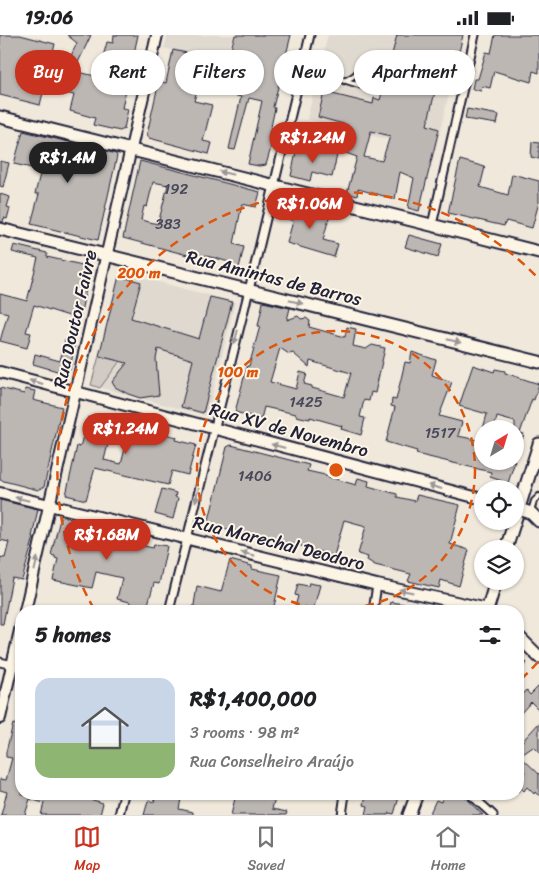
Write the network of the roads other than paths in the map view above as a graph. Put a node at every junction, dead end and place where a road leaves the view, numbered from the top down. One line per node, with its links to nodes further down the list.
1 (157, 35): 10 (street, Rua Doutor Faivre)
2 (310, 35): 4 (street)
3 (476, 35): 12 (street)
4 (307, 50)
5 (354, 76): 6 (lane)
6 (344, 81): 7 (lane)
7 (354, 83)
8 (296, 95): 11 (street)
9 (0, 117): 10 (main road)
10 (131, 149): 11 (main road, one-way to 10); 15 (street, Rua Doutor Faivre)
11 (273, 185): 12 (main road); 16 (street)
12 (432, 225): 14 (main road)
13 (0, 229): 15 (main road, Rua Amintas de Barros)
14 (539, 252)
15 (107, 255): 16 (main road, Rua Amintas de Barros); 19 (street, Rua Doutor Faivre)
16 (249, 290): 17 (main road, Rua Amintas de Barros, one-way to 17); 20 (street, one-way to 20)
17 (539, 361)
18 (0, 372): 19 (street, Rua XV de Novembro, one-way to 18)
19 (75, 392): 20 (street, Rua XV de Novembro); 26 (street, Rua Doutor Faivre)
20 (214, 429): 25 (street, Rua XV de Novembro, one-way to 20); 28 (street, one-way to 28)
21 (539, 444): 22 (main road)
22 (524, 488)
23 (0, 493): 26 (street, Rua Marechal Deodoro, one-way to 23)
24 (539, 496): 27 (lane)
25 (474, 497)
26 (49, 505): 28 (street, Rua Marechal Deodoro); 31 (street, Rua Doutor Faivre, one-way to 26)
27 (535, 517)
28 (187, 539): 29 (street, Rua Marechal Deodoro, one-way to 28); 32 (street)
29 (377, 585): 33 (street); 34 (street, Rua Marechal Deodoro, one-way to 29)
30 (494, 590): 35 (main road)
31 (26, 605)
32 (170, 605)
33 (374, 605)
34 (466, 605)
35 (489, 605)
36 (524, 643): 37 (main road)
37 (539, 657)
38 (0, 662): 39 (street)
39 (15, 666)
40 (15, 672): 41 (street)
41 (0, 718)
42 (123, 800): 46 (street)
43 (344, 800): 47 (street)
44 (415, 800): 48 (main road)
45 (476, 800): 49 (street)
46 (119, 815)
47 (342, 815)
48 (409, 815)
49 (492, 815)

